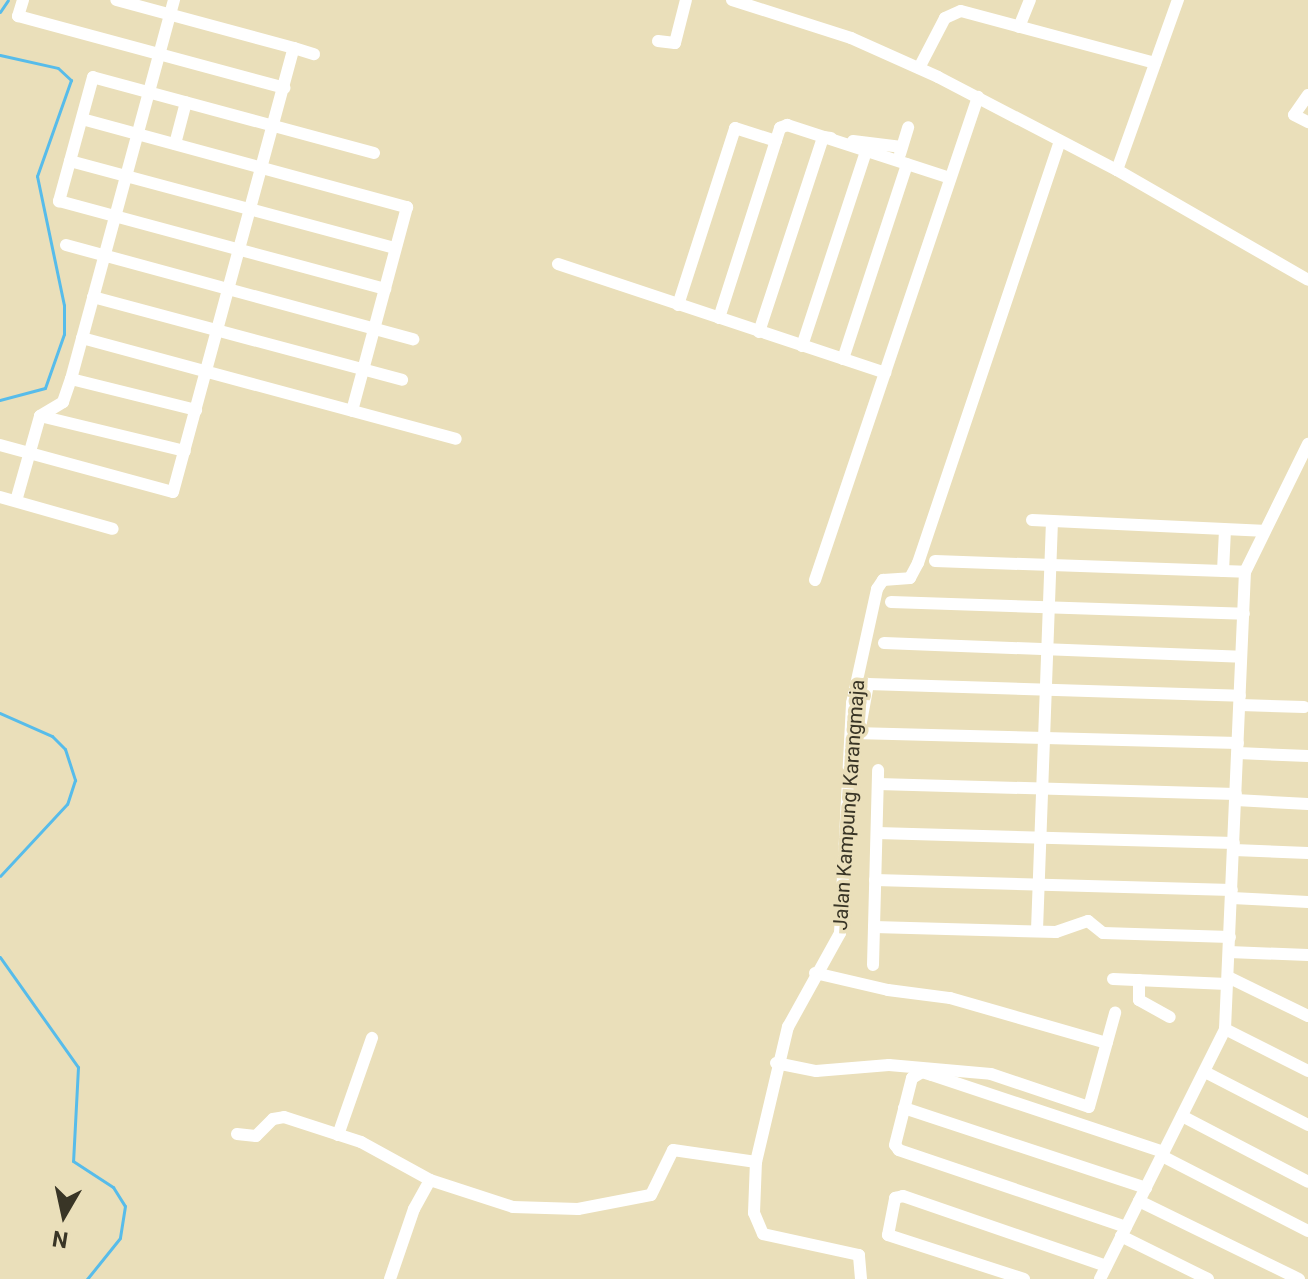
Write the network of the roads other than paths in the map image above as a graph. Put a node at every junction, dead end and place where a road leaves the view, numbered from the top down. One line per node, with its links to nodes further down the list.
1 (23, 0): 12 (street)
2 (116, 0): 8 (street)
3 (174, 0): 8 (street)
4 (686, 0): 10 (street)
5 (732, 0): 15 (street)
6 (1030, 0): 9 (street)
7 (1178, 0): 14 (street)
8 (170, 15): 11 (street); 12 (street)
9 (1019, 27): 14 (street); 15 (street)
10 (658, 41)
11 (294, 48): 13 (street); 16 (street)
12 (159, 54): 16 (street); 17 (street)
13 (314, 54)
14 (1155, 63): 36 (street)
15 (919, 68): 19 (street)
16 (284, 88): 23 (street)
17 (149, 92): 20 (street); 21 (street); 25 (street)
18 (1308, 95): 22 (street)
19 (978, 97): 28 (street); 38 (street)
20 (186, 102): 23 (street); 29 (street)
21 (82, 119): 25 (street); 33 (street)
22 (1308, 122)
23 (273, 126): 32 (street); 35 (street)
24 (908, 127): 30 (street)
25 (138, 134): 29 (street); 37 (street)
26 (823, 137): 27 (street); 30 (street); 31 (street); 54 (street)
27 (776, 141): 50 (street); 51 (street)
28 (1060, 142): 36 (street); 93 (street, Jalan Kampung Karangmaja)
29 (175, 144): 35 (street)
30 (902, 147): 34 (street)
31 (866, 151): 34 (street); 57 (street)
32 (374, 153)
33 (70, 161): 37 (street); 40 (street)
34 (902, 162): 38 (street); 58 (street)
35 (262, 168): 39 (street); 42 (street)
36 (1117, 170): 46 (street)
37 (126, 176): 39 (street); 40 (street)
38 (950, 178): 61 (street)
39 (250, 210): 42 (street); 43 (street)
40 (115, 216): 43 (street); 44 (street)
41 (66, 245): 44 (street)
42 (395, 248): 47 (street)
43 (240, 249): 47 (street); 48 (street)
44 (104, 256): 48 (street); 49 (street)
45 (558, 264): 50 (street)
46 (1308, 280)
47 (385, 289): 52 (street)
48 (229, 290): 52 (street); 53 (street)
49 (93, 297): 53 (street); 55 (street)
50 (678, 305): 51 (street)
51 (719, 318): 54 (street)
52 (374, 328): 56 (street); 59 (street)
53 (217, 331): 59 (street); 60 (street)
54 (759, 332): 57 (street)
55 (82, 338): 60 (street); 62 (street)
56 (413, 339)
57 (802, 346): 58 (street)
58 (843, 359): 61 (street)
59 (363, 370): 63 (street); 65 (street)
60 (207, 371): 64 (street); 65 (street)
61 (885, 373): 83 (street)
62 (71, 379): 64 (street); 66 (street)
63 (402, 380)
64 (196, 410): 70 (street)
65 (352, 411): 67 (street)
66 (40, 416): 70 (street); 71 (street)
67 (456, 439)
68 (1308, 444): 78 (street)
69 (0, 445): 71 (street)
70 (185, 451): 71 (street)
71 (31, 453): 73 (street)
72 (0, 497): 73 (street)
73 (16, 501): 76 (street)
74 (1032, 520): 75 (street)
75 (1052, 521): 77 (street); 80 (street)
76 (113, 529)
77 (1225, 530): 78 (street); 81 (street)
78 (1262, 531): 82 (street)
79 (935, 561): 80 (street)
80 (1050, 565): 81 (street); 85 (street)
81 (1223, 571): 82 (street)
82 (1245, 572): 86 (street)
83 (815, 580)
84 (891, 602): 85 (street)
85 (1048, 607): 86 (street); 88 (street)
86 (1244, 614): 89 (street)
87 (884, 643): 88 (street)
88 (1047, 649): 89 (street); 90 (street)
89 (1241, 657): 91 (street)
90 (1045, 689): 91 (street); 93 (street); 94 (street)
91 (1240, 700): 92 (street); 95 (street)
92 (1304, 707)
93 (855, 733): 94 (street); 116 (street, Jalan Kampung Karangmaja)
94 (1044, 738): 95 (street); 99 (street)
95 (1238, 748): 96 (street); 100 (street)
96 (1308, 756)
97 (878, 770): 98 (street)
98 (878, 784): 99 (street); 102 (street)
99 (1043, 787): 100 (street); 103 (street)
100 (1236, 797): 101 (street); 104 (street)
101 (1308, 804)
102 (877, 833): 103 (street); 106 (street)
103 (1041, 836): 104 (street); 107 (street)
104 (1234, 846): 105 (street); 108 (street)
105 (1308, 853)
106 (875, 880): 107 (street); 110 (street)
107 (1040, 883): 108 (street); 111 (street)
108 (1232, 894): 109 (street); 112 (street)
109 (1308, 902)
110 (874, 927): 111 (street); 115 (street)
111 (1037, 930): 112 (street)
112 (1230, 937): 113 (street)
113 (1229, 952): 114 (street); 119 (street)
114 (1308, 955)
115 (873, 965)
116 (815, 973): 125 (street); 126 (street, Jalan Kampung Karangmaja)
117 (1113, 979): 118 (street)
118 (1139, 980): 119 (street); 122 (street)
119 (1228, 980): 121 (street); 123 (street)
120 (1115, 1013): 125 (street)
121 (1308, 1016)
122 (1170, 1017)
123 (1225, 1029): 127 (street); 128 (street)
124 (372, 1038): 133 (street)
125 (1107, 1043): 126 (street)
126 (776, 1063): 135 (street, Jalan Kampung Karangmaja)
127 (1308, 1071)
128 (1205, 1072): 130 (street); 131 (street)
129 (904, 1108): 134 (street); 138 (street); 141 (street)
130 (1182, 1116): 134 (street); 137 (street)
131 (1308, 1125)
132 (237, 1134): 133 (street)
133 (338, 1135): 136 (street)
134 (1163, 1154): 138 (street); 140 (street)
135 (756, 1162): 136 (street); 144 (street, Jalan Kampung Karangmaja)
136 (430, 1180): 143 (street)
137 (1308, 1182)
138 (1146, 1188): 139 (street)
139 (1139, 1201): 141 (street); 148 (street)
140 (1308, 1231)
141 (1123, 1232): 142 (street); 147 (street)
142 (1103, 1272): 145 (street); 146 (street)
143 (390, 1279)
144 (861, 1279)
145 (1024, 1279)
146 (1116, 1279)
147 (1208, 1279)
148 (1299, 1279)

